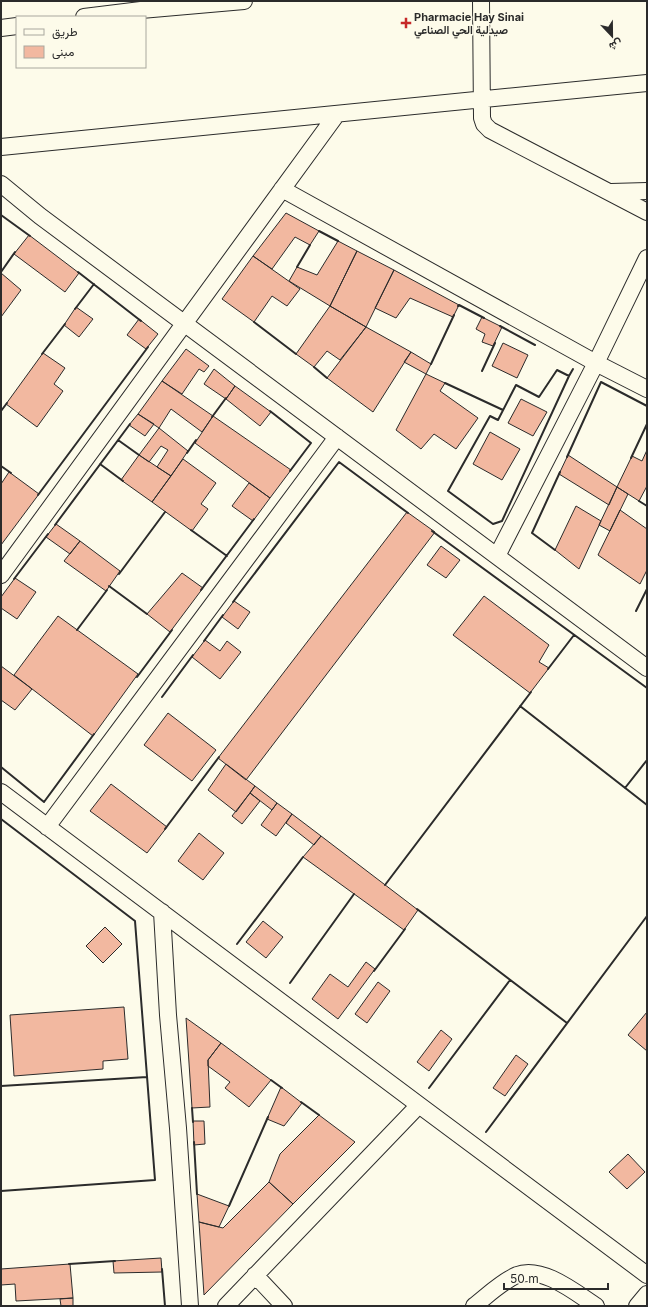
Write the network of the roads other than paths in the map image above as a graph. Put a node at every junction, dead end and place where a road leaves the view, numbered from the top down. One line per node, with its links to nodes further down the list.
1 (244, 1): 3 (street)
2 (481, 1): 7 (street)
3 (92, 16)
4 (16, 26): 5 (street)
5 (1, 28)
6 (647, 83): 7 (street)
7 (482, 100): 8 (street); 13 (street)
8 (337, 114): 9 (street); 11 (street)
9 (1, 147)
10 (1, 184): 16 (street)
11 (282, 190): 16 (street); 17 (street)
12 (647, 191): 13 (street)
13 (609, 193): 14 (street)
14 (647, 212)
15 (647, 258): 17 (street)
16 (185, 323): 19 (street); 21 (street)
17 (596, 363): 18 (street); 20 (street)
18 (647, 389)
19 (337, 437): 20 (street); 24 (street)
20 (497, 556): 22 (street)
21 (1, 575)
22 (647, 668)
23 (1, 792): 24 (street)
24 (47, 827): 25 (street)
25 (162, 912): 26 (street); 30 (street)
26 (419, 1105): 27 (street); 28 (street)
27 (255, 1275): 31 (street); 32 (street)
28 (647, 1275)
29 (647, 1294): 35 (street)
30 (190, 1306)
31 (226, 1306)
32 (284, 1306)
33 (474, 1306): 34 (street)
34 (596, 1306)
35 (637, 1306)

